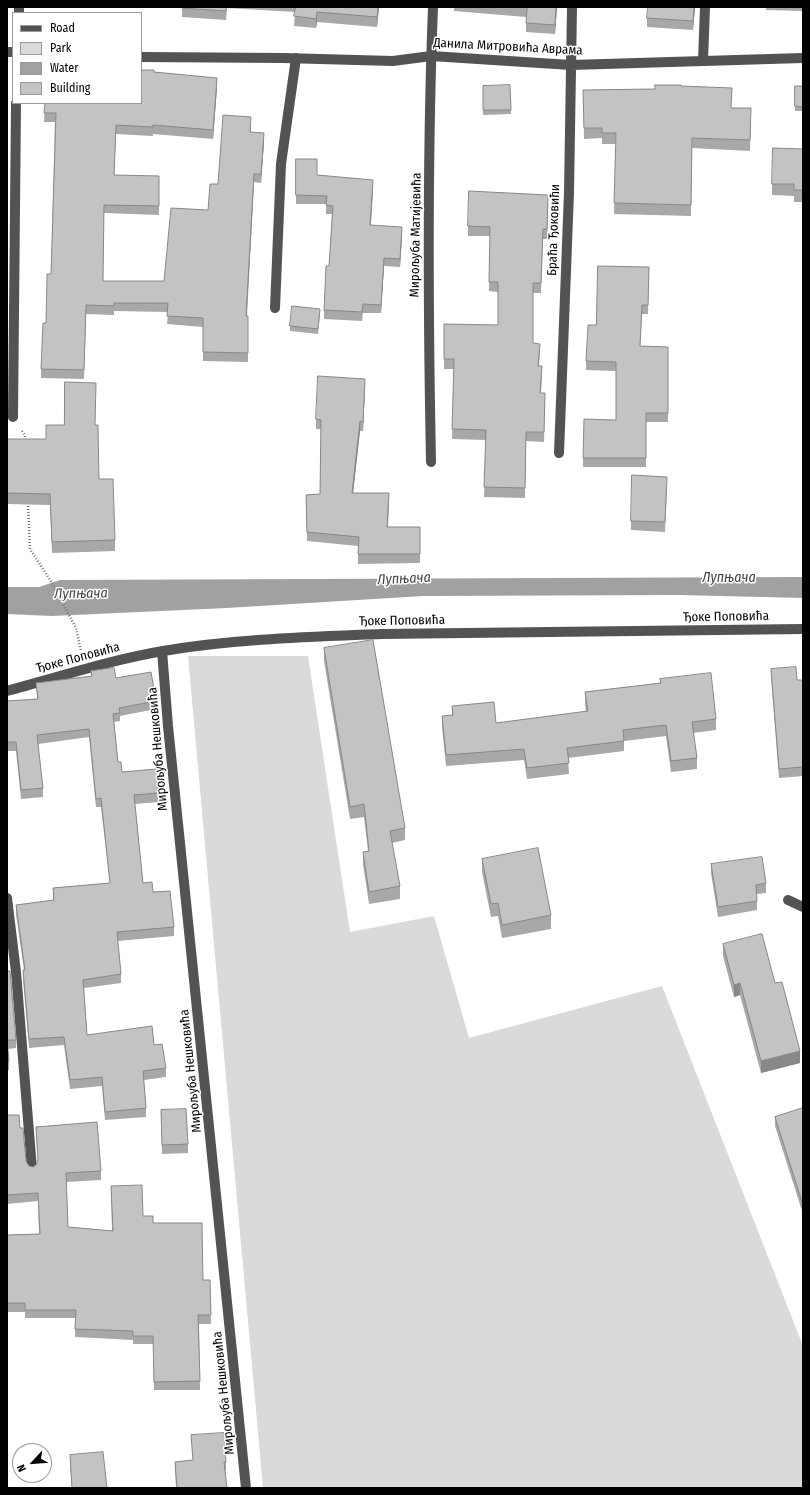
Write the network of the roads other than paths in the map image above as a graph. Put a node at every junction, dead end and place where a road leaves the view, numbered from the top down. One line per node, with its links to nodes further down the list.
1 (433, 7): 4 (street, Мирољуба Матијевића)
2 (572, 7): 9 (street, Браћа Ђоковићи)
3 (705, 7): 8 (street)
4 (431, 56): 6 (street, Данила Митровића Аврама); 9 (street, Данила Митровића Аврама); 14 (street, Мирољуба Матијевића)
5 (142, 57): 6 (street, Данила Митровића Аврама)
6 (296, 58): 11 (street)
7 (803, 58): 8 (street, Данила Митровића Аврама)
8 (703, 60): 9 (street, Данила Митровића Аврама)
9 (571, 65): 13 (street, Браћа Ђоковићи)
10 (16, 104): 12 (street)
11 (275, 308)
12 (13, 417)
13 (559, 453)
14 (431, 462)
15 (803, 629): 16 (street, Ђоке Поповића)
16 (162, 651): 17 (street, Ђоке Поповића); 22 (street, Мирољуба Нешковића)
17 (7, 691)
18 (7, 898): 21 (street)
19 (788, 900): 20 (street)
20 (803, 907)
21 (32, 1169)
22 (246, 1488)

